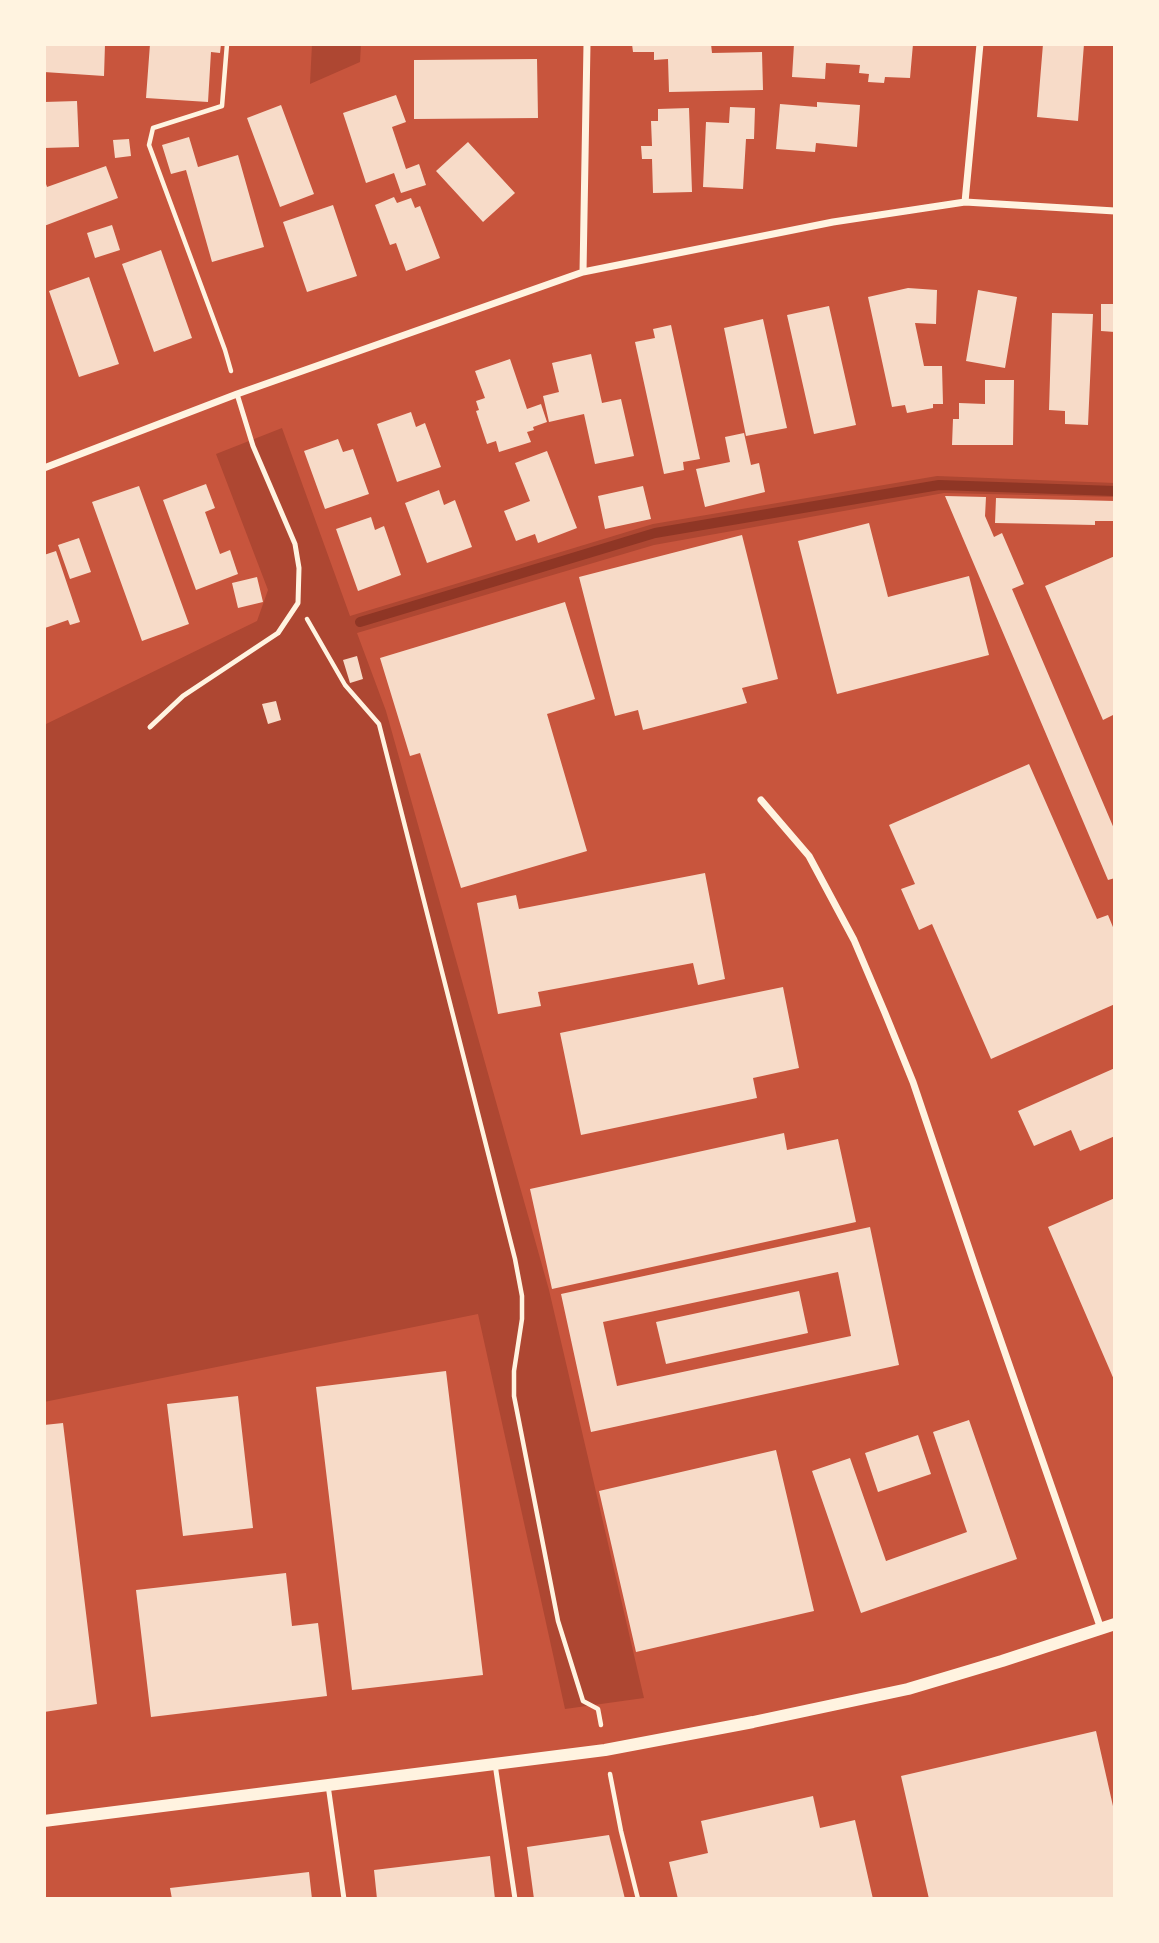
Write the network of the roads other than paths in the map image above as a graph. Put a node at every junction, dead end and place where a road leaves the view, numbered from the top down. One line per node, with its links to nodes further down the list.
1 (586, 44): 5 (street)
2 (979, 44): 3 (street)
3 (965, 202): 4 (street); 5 (street)
4 (1115, 211)
5 (583, 272): 6 (street)
6 (237, 394): 7 (street); 8 (lane)
7 (44, 468)
8 (150, 727)
9 (761, 800): 11 (street)
10 (1115, 1624): 11 (street)
11 (1101, 1629): 12 (street)
12 (495, 1764): 13 (street); 16 (lane)
13 (328, 1785): 14 (street); 15 (lane)
14 (44, 1821)
15 (344, 1899)
16 (515, 1899)

